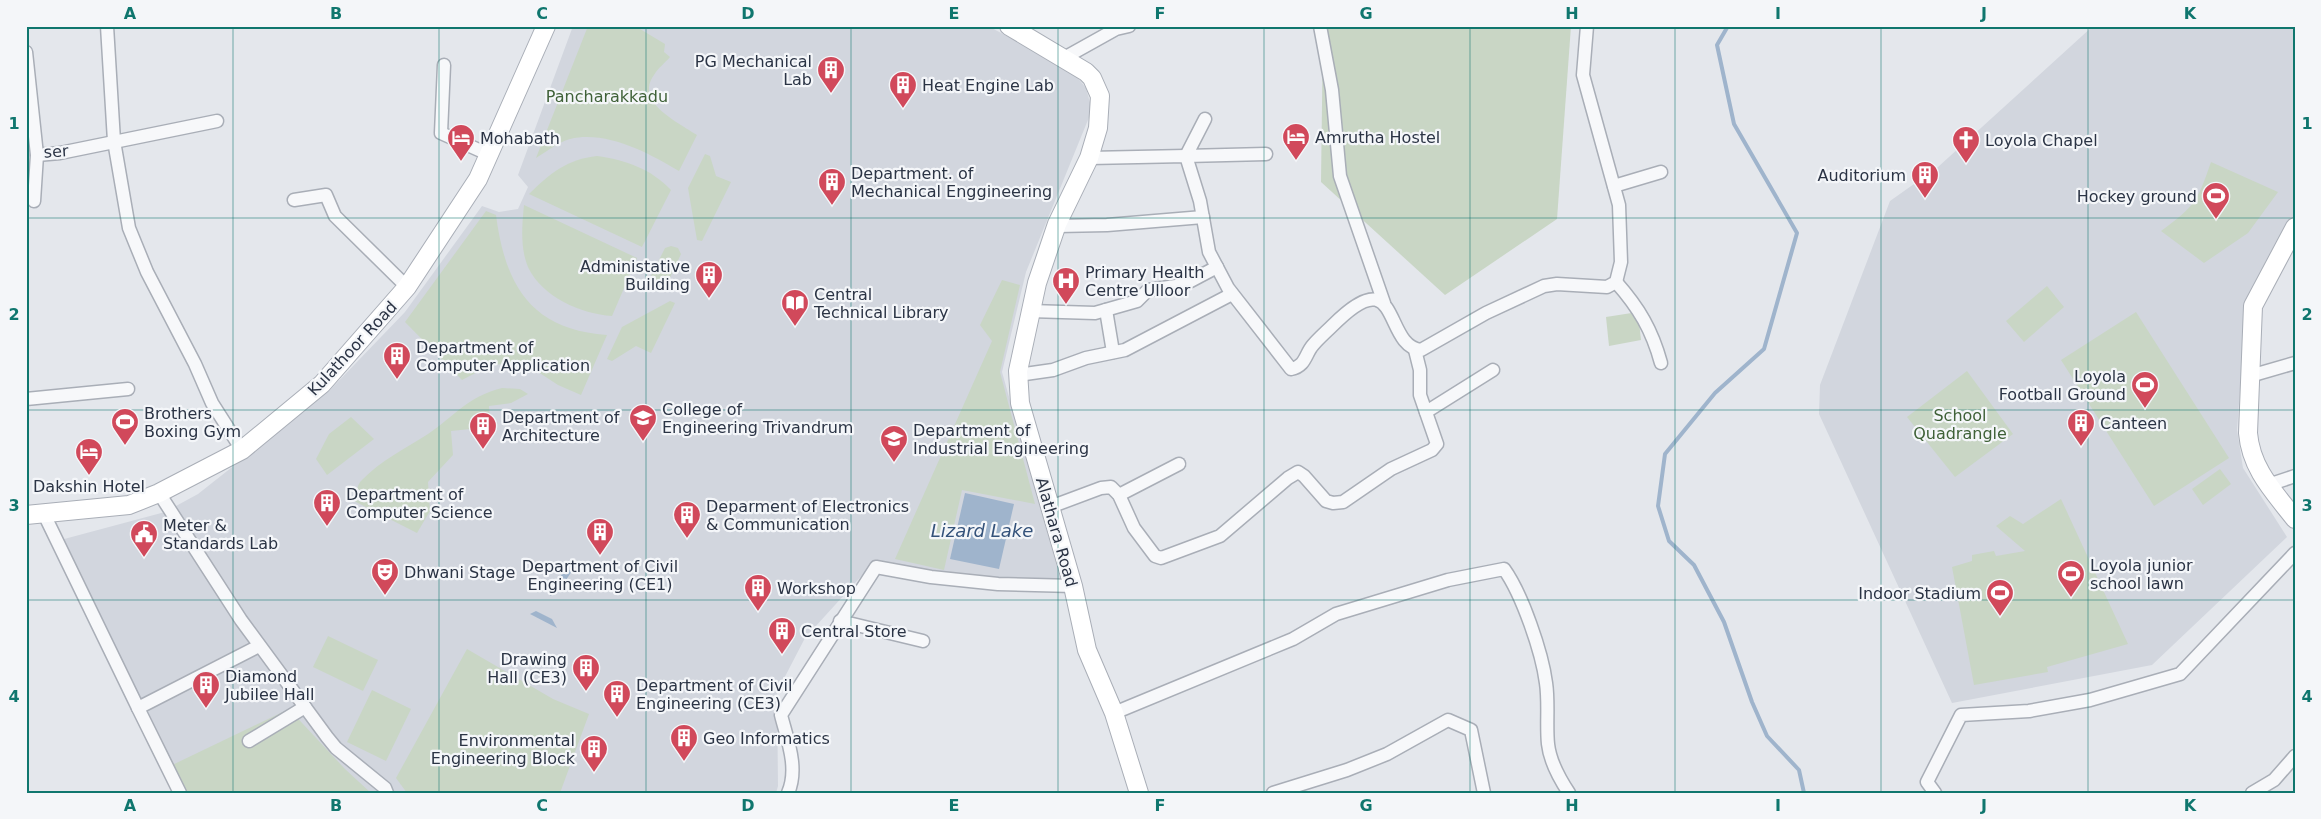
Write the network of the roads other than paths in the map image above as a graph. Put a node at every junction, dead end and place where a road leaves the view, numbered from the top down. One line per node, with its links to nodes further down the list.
1 (107, 26): 12 (street)
2 (546, 26): 15 (main road, Kulathoor Road)
3 (1008, 26): 8 (main road, Alathara Road)
4 (1130, 26): 8 (street)
5 (1320, 26): 29 (street)
6 (1587, 26): 19 (street)
7 (26, 52): 14 (street, ser)
8 (1064, 58): 17 (main road, Alathara Road)
9 (444, 65): 15 (street)
10 (1205, 119): 16 (street)
11 (217, 121): 12 (street, ser)
12 (114, 142): 14 (street, ser); 42 (street)
13 (1266, 154): 16 (street)
14 (37, 155): 21 (street)
15 (490, 155): 27 (main road, Kulathoor Road)
16 (1186, 156): 17 (street); 22 (street)
17 (1089, 158): 23 (main road, Alathara Road)
18 (1661, 172): 19 (street)
19 (1614, 186): 26 (street)
20 (294, 200): 27 (street)
21 (34, 201)
22 (1203, 217): 23 (street); 25 (street)
23 (1057, 226): 31 (main road, Alathara Road)
24 (2295, 227): 38 (main road)
25 (1217, 267): 28 (street); 30 (street)
26 (1616, 282): 32 (street); 34 (street)
27 (407, 287): 42 (main road, Kulathoor Road)
28 (1232, 294): 29 (street); 33 (street)
29 (1384, 303): 32 (street)
30 (1106, 310): 31 (street); 33 (street)
31 (1030, 311): 37 (main road, Alathara Road)
32 (1415, 350): 41 (street)
33 (1113, 352): 37 (street)
34 (1661, 363)
35 (2295, 363): 38 (street)
36 (1493, 370): 41 (street)
37 (1018, 375): 48 (main road, Alathara Road)
38 (2250, 376): 45 (main road)
39 (128, 390): 40 (street)
40 (26, 399)
41 (1426, 412): 47 (street)
42 (242, 450): 46 (main road, Kulathoor Road)
43 (1179, 464): 47 (street)
44 (2295, 476): 45 (street)
45 (2268, 485): 50 (main road)
46 (159, 493): 49 (main road, Kulathoor Road); 55 (street)
47 (1119, 495): 48 (street)
48 (1050, 507): 52 (main road, Alathara Road)
49 (34, 513): 57 (street)
50 (2295, 519)
51 (2294, 554): 68 (street)
52 (1073, 586): 53 (street); 58 (main road, Alathara Road)
53 (840, 621): 54 (street); 63 (street)
54 (923, 641)
55 (259, 646): 56 (street); 57 (street)
56 (305, 707): 59 (street); 62 (street)
57 (138, 708): 61 (street)
58 (1114, 713): 64 (main road, Alathara Road); 67 (street)
59 (249, 741)
60 (2295, 756): 69 (street)
61 (180, 793)
62 (387, 793)
63 (788, 793)
64 (1139, 793)
65 (1273, 793): 66 (street)
66 (1484, 793)
67 (1568, 793)
68 (1935, 793)
69 (2252, 793)

